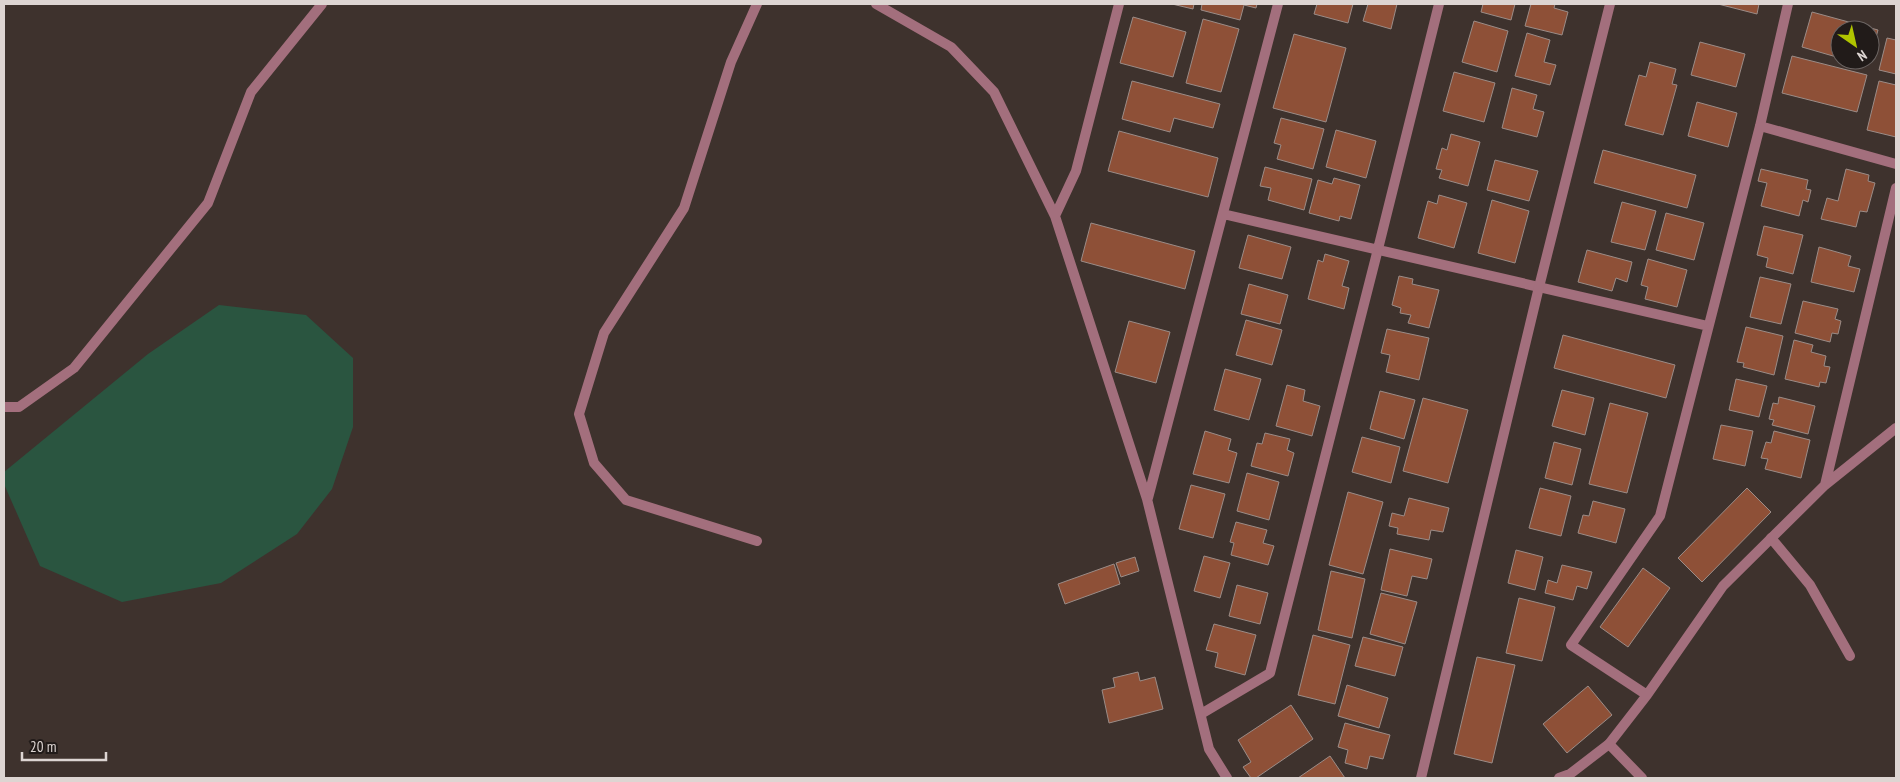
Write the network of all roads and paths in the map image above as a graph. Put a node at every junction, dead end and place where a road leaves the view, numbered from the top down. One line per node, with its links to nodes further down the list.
1 (322, 4): 17 (street)
2 (757, 4): 22 (street)
3 (876, 4): 13 (street)
4 (1120, 4): 13 (street)
5 (1278, 4): 12 (street)
6 (1439, 4): 14 (street)
7 (1610, 4): 15 (street)
8 (1788, 4): 9 (street)
9 (1760, 126): 10 (street); 16 (street)
10 (1896, 164)
11 (1896, 188): 19 (street)
12 (1223, 214): 14 (street); 20 (street)
13 (1055, 216): 20 (street)
14 (1378, 249): 15 (street); 25 (street)
15 (1539, 287): 16 (street); 28 (street)
16 (1708, 326): 24 (street)
17 (4, 407)
18 (1896, 428): 19 (street)
19 (1825, 485): 21 (street)
20 (1147, 500): 25 (street)
21 (1771, 538): 23 (street); 24 (street)
22 (757, 541)
23 (1850, 656)
24 (1647, 695): 26 (street)
25 (1202, 714): 27 (street)
26 (1609, 744): 29 (street); 30 (street)
27 (1227, 778)
28 (1421, 778)
29 (1559, 778)
30 (1642, 778)

